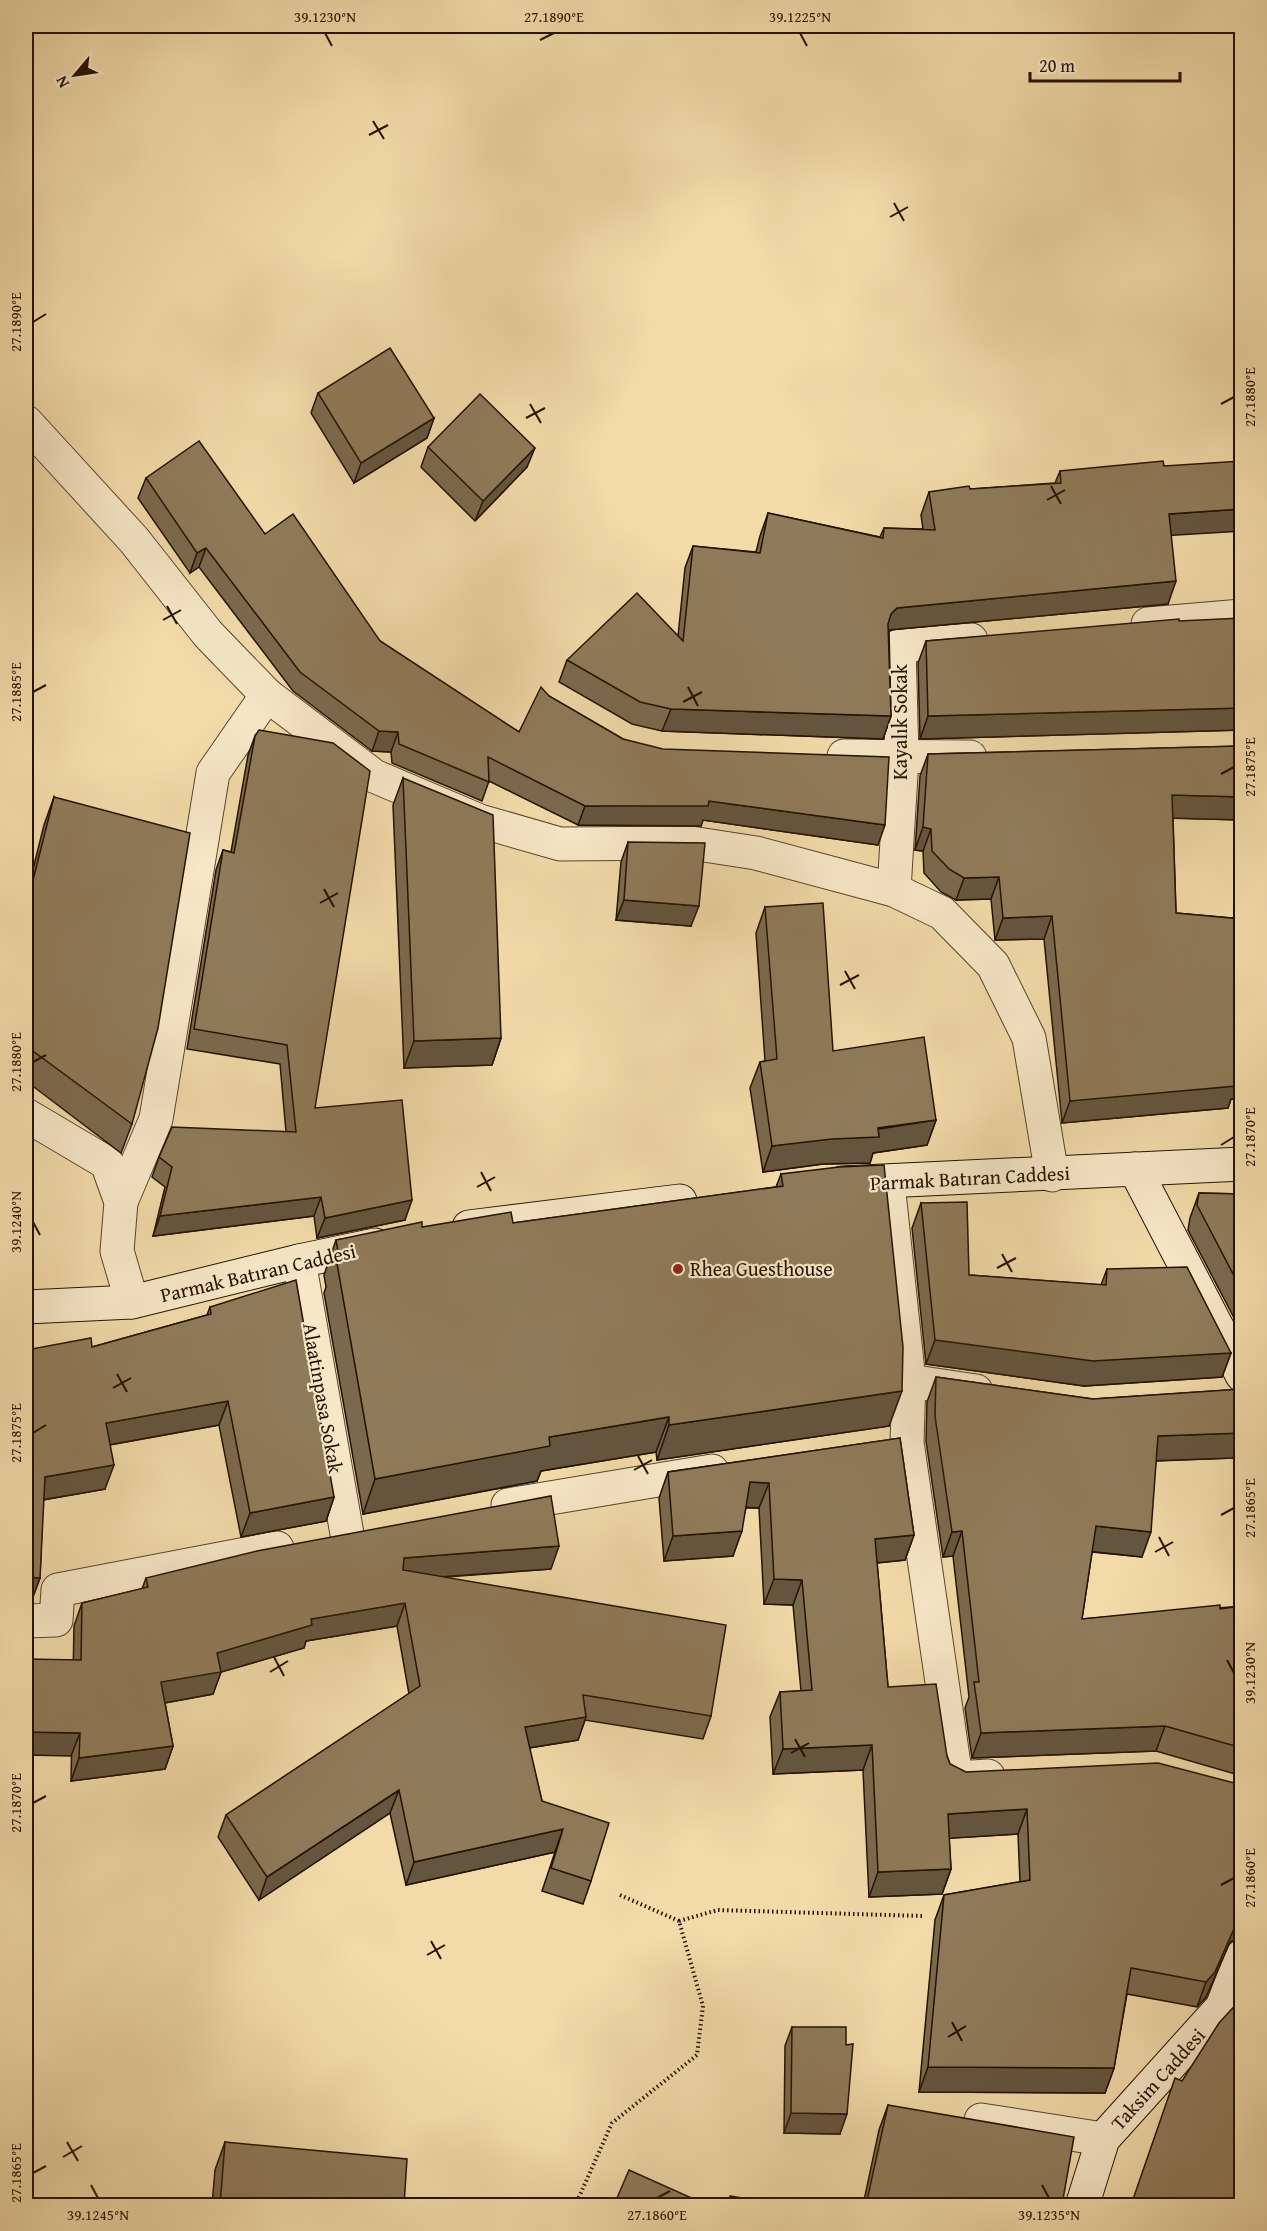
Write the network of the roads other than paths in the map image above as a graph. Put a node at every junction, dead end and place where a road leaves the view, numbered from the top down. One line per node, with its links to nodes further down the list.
1 (26, 422): 5 (street)
2 (1242, 616): 3 (street)
3 (1124, 627)
4 (1005, 637): 8 (street, Kayalık Sokak)
5 (267, 695): 9 (street); 17 (street)
6 (810, 755): 8 (street)
7 (996, 756): 8 (street)
8 (902, 758): 9 (street, Kayalık Sokak)
9 (894, 890): 13 (street)
10 (26, 1115): 17 (street)
11 (1242, 1164): 12 (street, Parmak Batıran Caddesi)
12 (1135, 1169): 13 (street, Parmak Batıran Caddesi); 24 (street)
13 (1052, 1175): 14 (street, Parmak Batıran Caddesi)
14 (888, 1183): 15 (street, Parmak Batıran Caddesi); 23 (street)
15 (813, 1185)
16 (707, 1198): 18 (street)
17 (121, 1202): 21 (street)
18 (435, 1233)
19 (401, 1240): 20 (street, Parmak Batıran Caddesi)
20 (299, 1261): 21 (street, Parmak Batıran Caddesi); 31 (street, Alaatinpasa Sokak)
21 (132, 1302): 22 (street, Parmak Batıran Caddesi)
22 (26, 1307)
23 (909, 1381): 25 (street); 26 (street)
24 (1234, 1389)
25 (1002, 1394)
26 (907, 1442): 27 (street); 33 (street)
27 (872, 1447)
28 (742, 1466): 29 (street)
29 (474, 1511)
30 (381, 1528): 31 (street)
31 (347, 1534): 32 (street)
32 (26, 1621)
33 (1014, 1775)
34 (1242, 1956): 36 (street, Taksim Caddesi)
35 (981, 2120): 36 (street)
36 (1103, 2139): 37 (street, Taksim Caddesi)
37 (1082, 2205)

